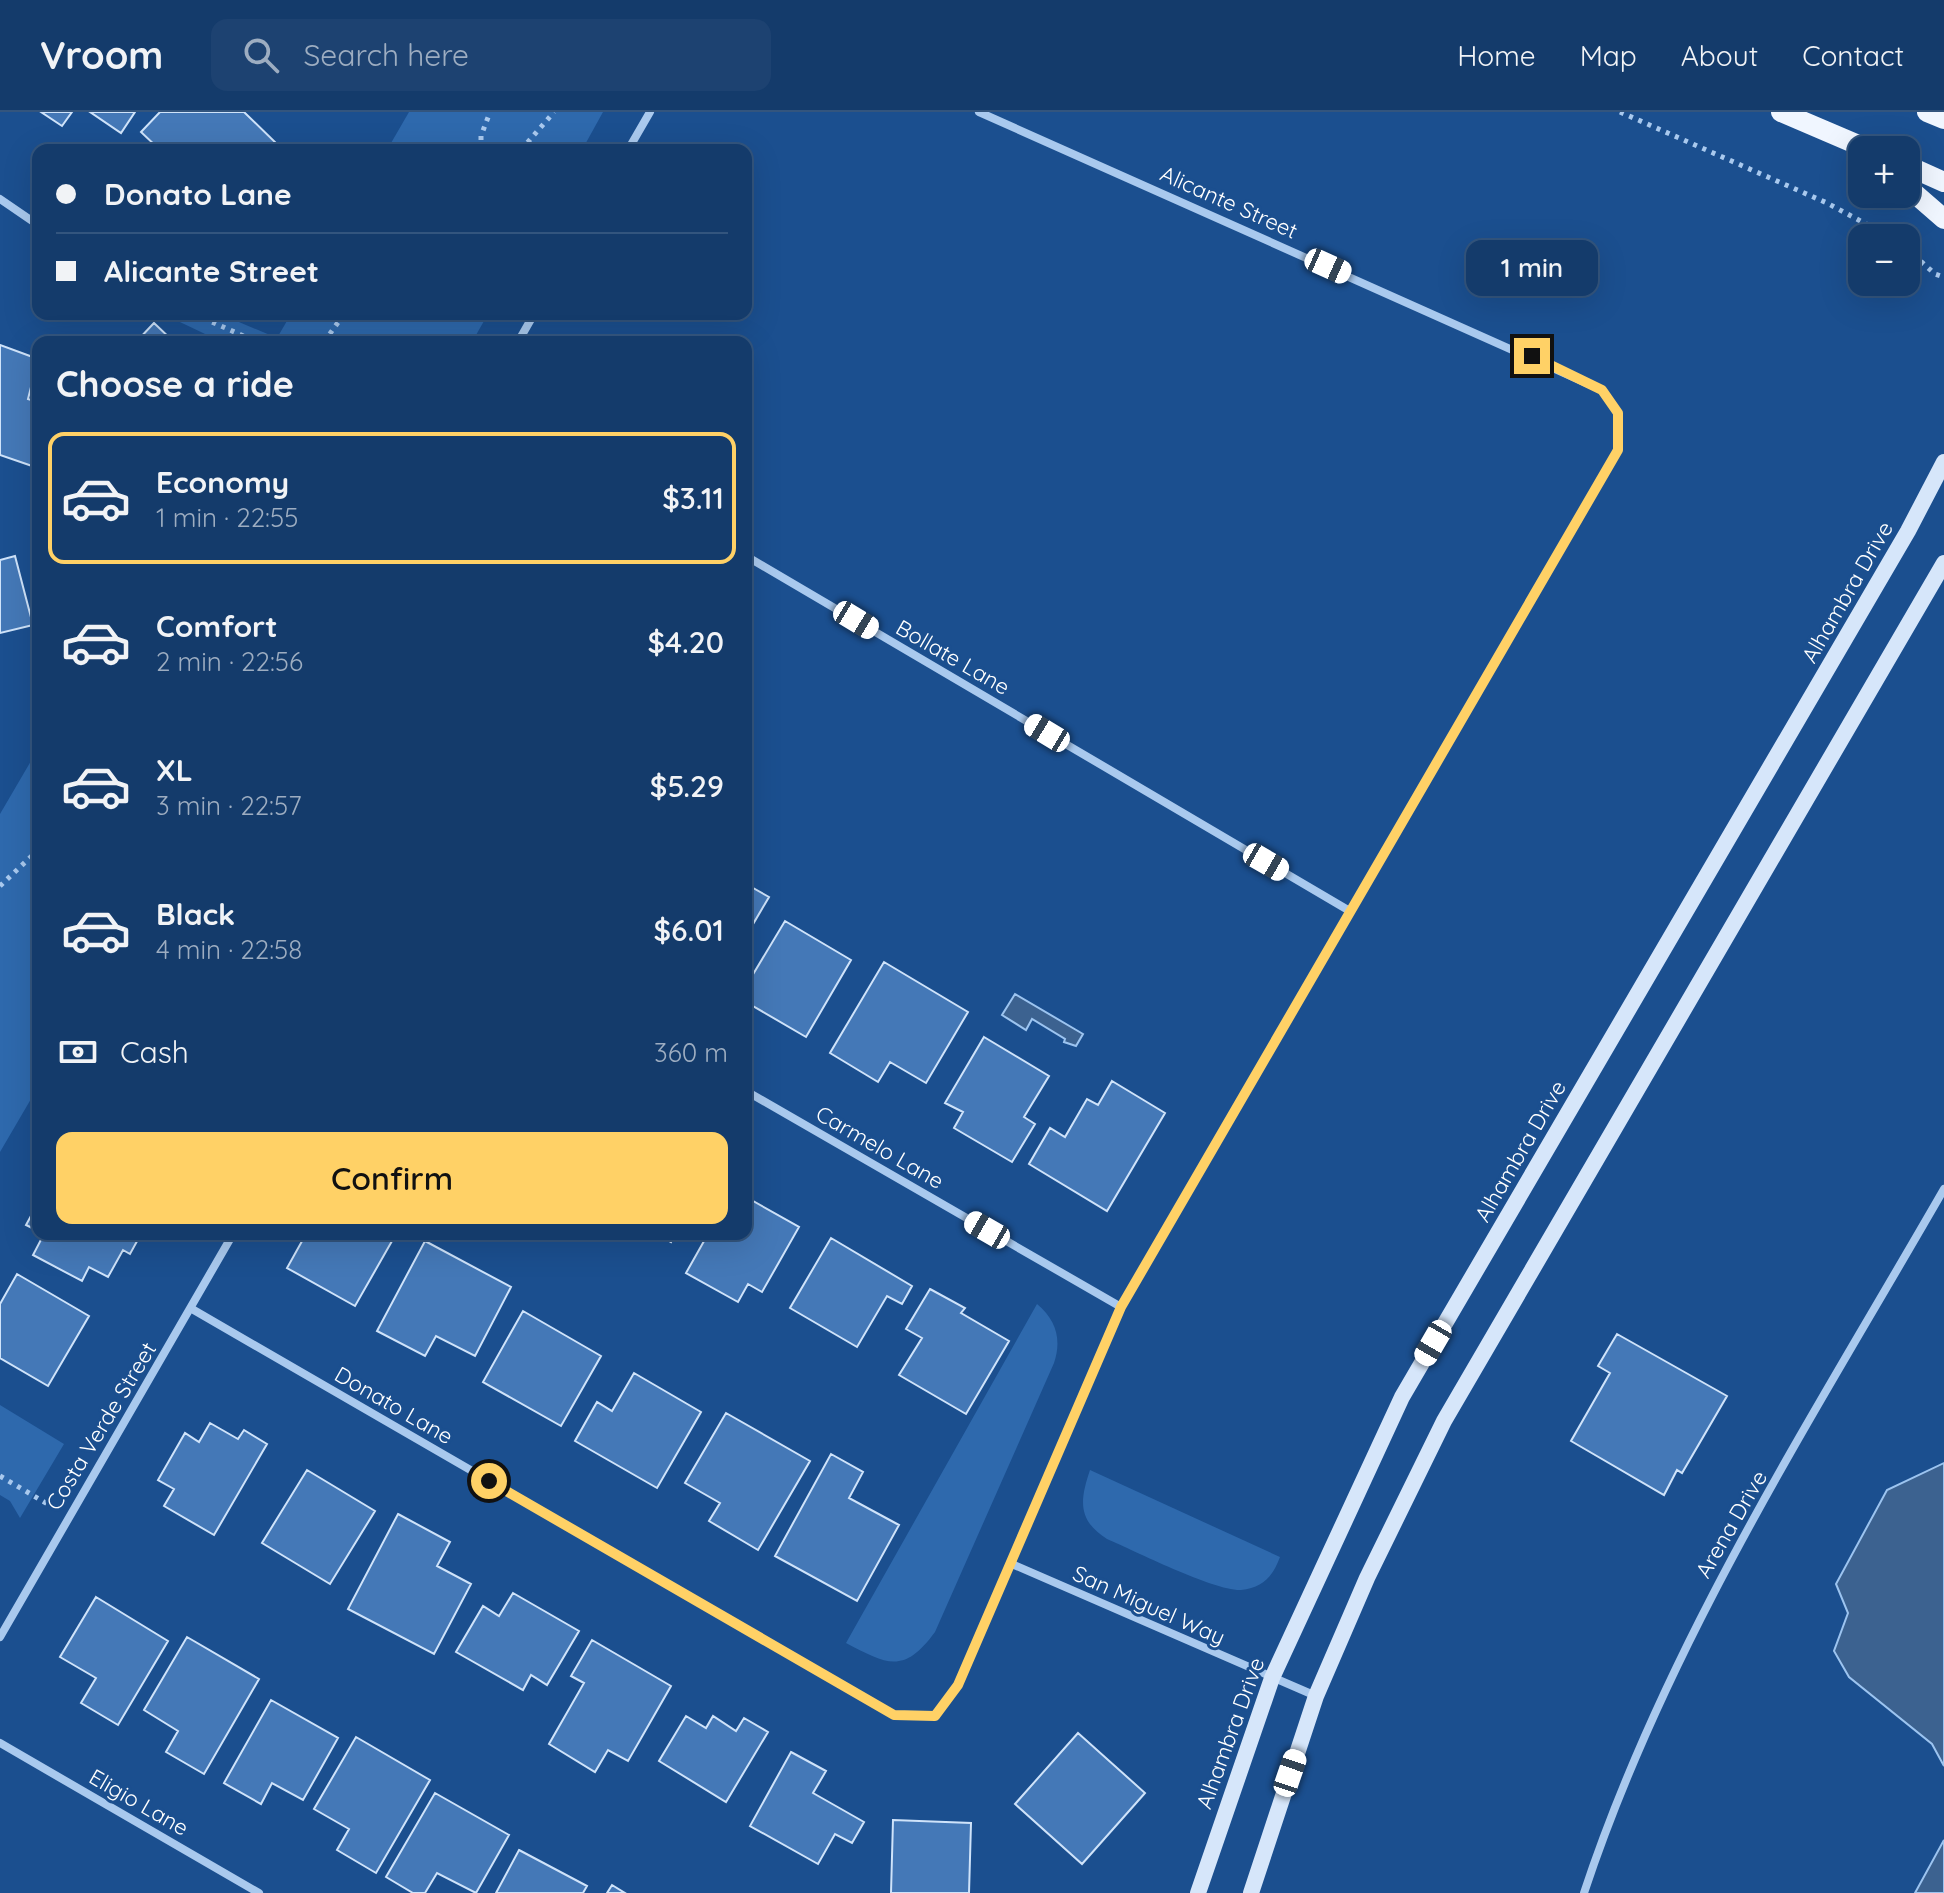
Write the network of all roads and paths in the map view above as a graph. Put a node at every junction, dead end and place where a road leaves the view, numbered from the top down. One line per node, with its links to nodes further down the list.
1 (490, 112): 10 (path)
2 (554, 112): 11 (path)
3 (650, 112): 12 (street)
4 (979, 112): 29 (street, Alicante Street)
5 (1620, 112): 19 (path)
6 (1781, 112): 9 (main road)
7 (1927, 112): 8 (main road)
8 (1944, 119)
9 (1848, 142)
10 (481, 144)
11 (526, 144)
12 (631, 144)
13 (1920, 171): 14 (main road)
14 (1944, 182)
15 (1920, 198): 17 (main road)
16 (0, 199): 18 (street)
17 (1944, 219)
18 (32, 221)
19 (1866, 224)
20 (1920, 261): 21 (path)
21 (1944, 277)
22 (208, 320): 23 (path)
23 (244, 336)
24 (1944, 462): 39 (main road, Alhambra Drive)
25 (752, 560): 29 (street, Bollate Lane)
26 (1944, 563): 40 (main road)
27 (32, 856): 28 (path)
28 (0, 886)
29 (1348, 910): 33 (street, Alicante Street)
30 (752, 1094): 33 (street, Carmelo Lane)
31 (1944, 1189): 45 (street, Arena Drive)
32 (230, 1240): 34 (street, Costa Verde Street)
33 (1121, 1307): 37 (street, Alicante Street)
34 (192, 1309): 36 (street, Costa Verde Street); 37 (street, Donato Lane)
35 (0, 1476): 36 (path)
36 (69, 1516): 38 (street, Costa Verde Street)
37 (1012, 1564): 39 (street, San Miguel Way)
38 (0, 1637)
39 (1272, 1678): 40 (street, San Miguel Way); 43 (main road, Alhambra Drive)
40 (1316, 1696): 44 (main road)
41 (0, 1743): 42 (street, Eligio Lane)
42 (259, 1893)
43 (1198, 1893)
44 (1251, 1893)
45 (1584, 1893)

